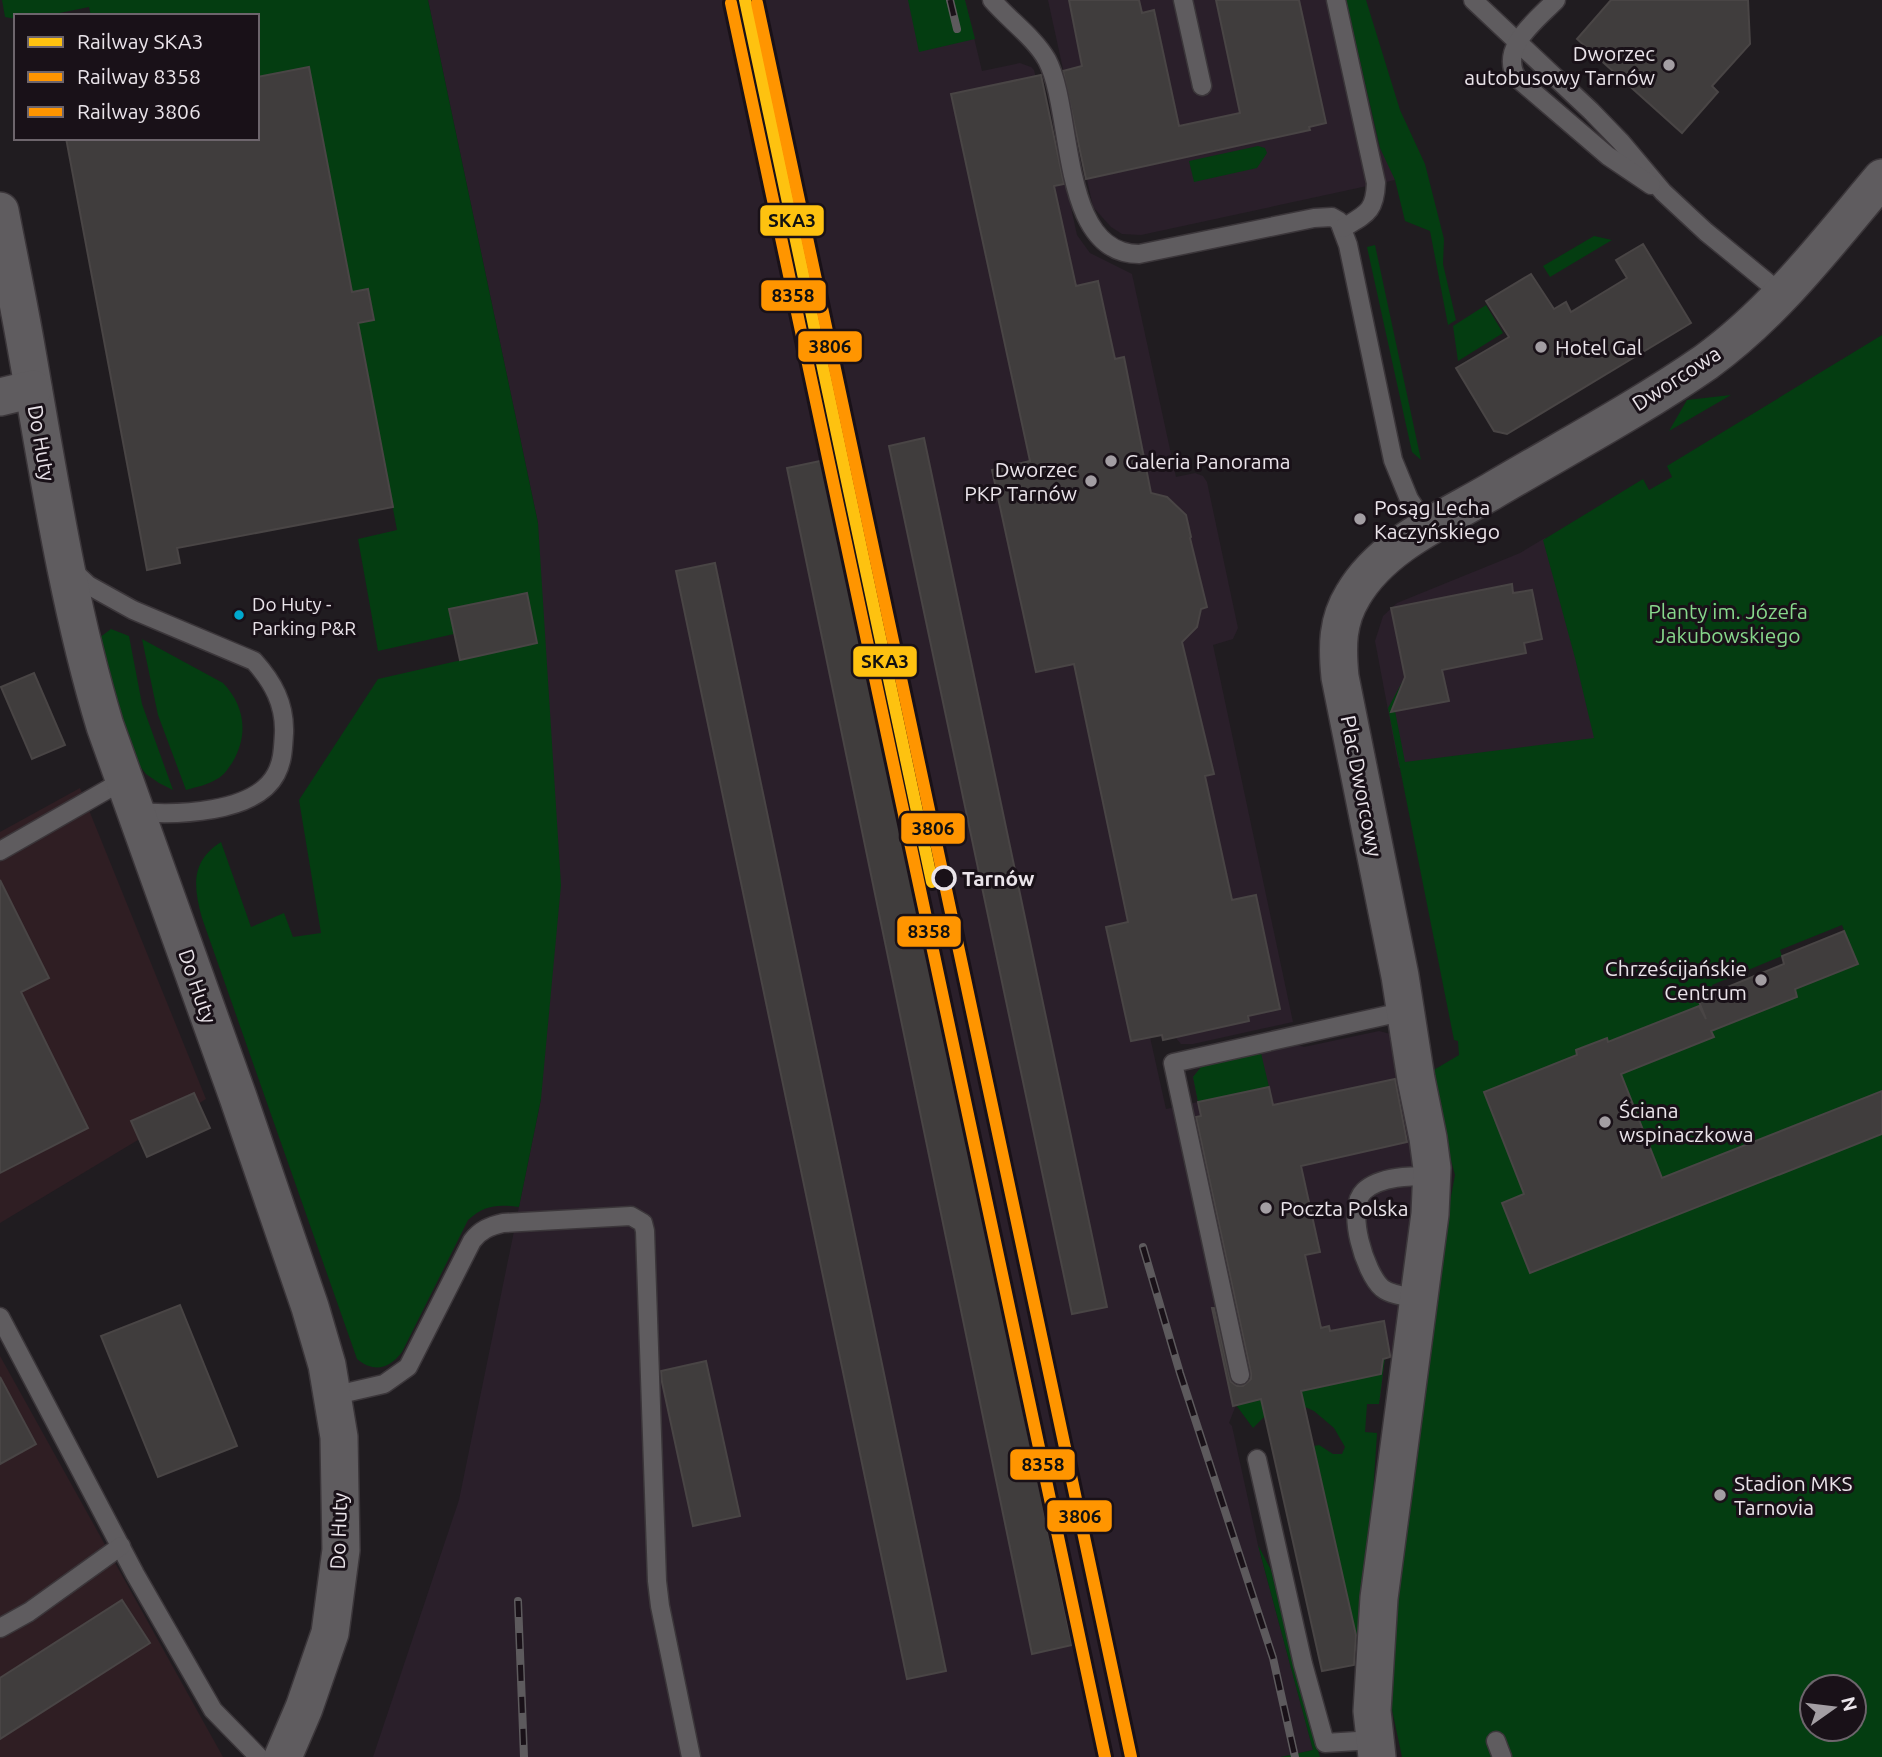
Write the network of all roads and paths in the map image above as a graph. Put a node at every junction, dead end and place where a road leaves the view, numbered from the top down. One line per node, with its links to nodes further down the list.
1 (992, 0): 11 (lane)
2 (1183, 0): 7 (lane)
3 (1336, 0): 11 (lane)
4 (1473, 0): 6 (lane)
5 (1556, 0): 6 (lane)
6 (1518, 42): 9 (lane); 9 (lane)
7 (1202, 86)
8 (1882, 178): 12 (street, Dworcowa)
9 (1662, 192): 12 (lane)
10 (0, 211): 13 (street, Do Huty)
11 (1343, 228): 14 (lane)
12 (1783, 295): 14 (street, Dworcowa)
13 (17, 393): 15 (street, Do Huty)
14 (1428, 528): 18 (street, Plac Dworcowy)
15 (66, 564): 16 (street, Do Huty); 16 (lane)
16 (131, 796): 17 (lane); 23 (street, Do Huty)
17 (0, 851)
18 (1406, 1011): 19 (street, Plac Dworcowy); 22 (lane)
19 (1432, 1176): 20 (street, Plac Dworcowy); 20 (lane)
20 (1419, 1298): 27 (street, Plac Dworcowy)
21 (0, 1317): 25 (lane)
22 (1240, 1375)
23 (332, 1395): 30 (street, Do Huty); 31 (lane)
24 (1257, 1458): 28 (lane)
25 (121, 1546): 26 (lane); 29 (lane)
26 (0, 1628)
27 (1375, 1749): 28 (lane)
28 (1327, 1750)
29 (259, 1757)
30 (283, 1757)
31 (691, 1757)

